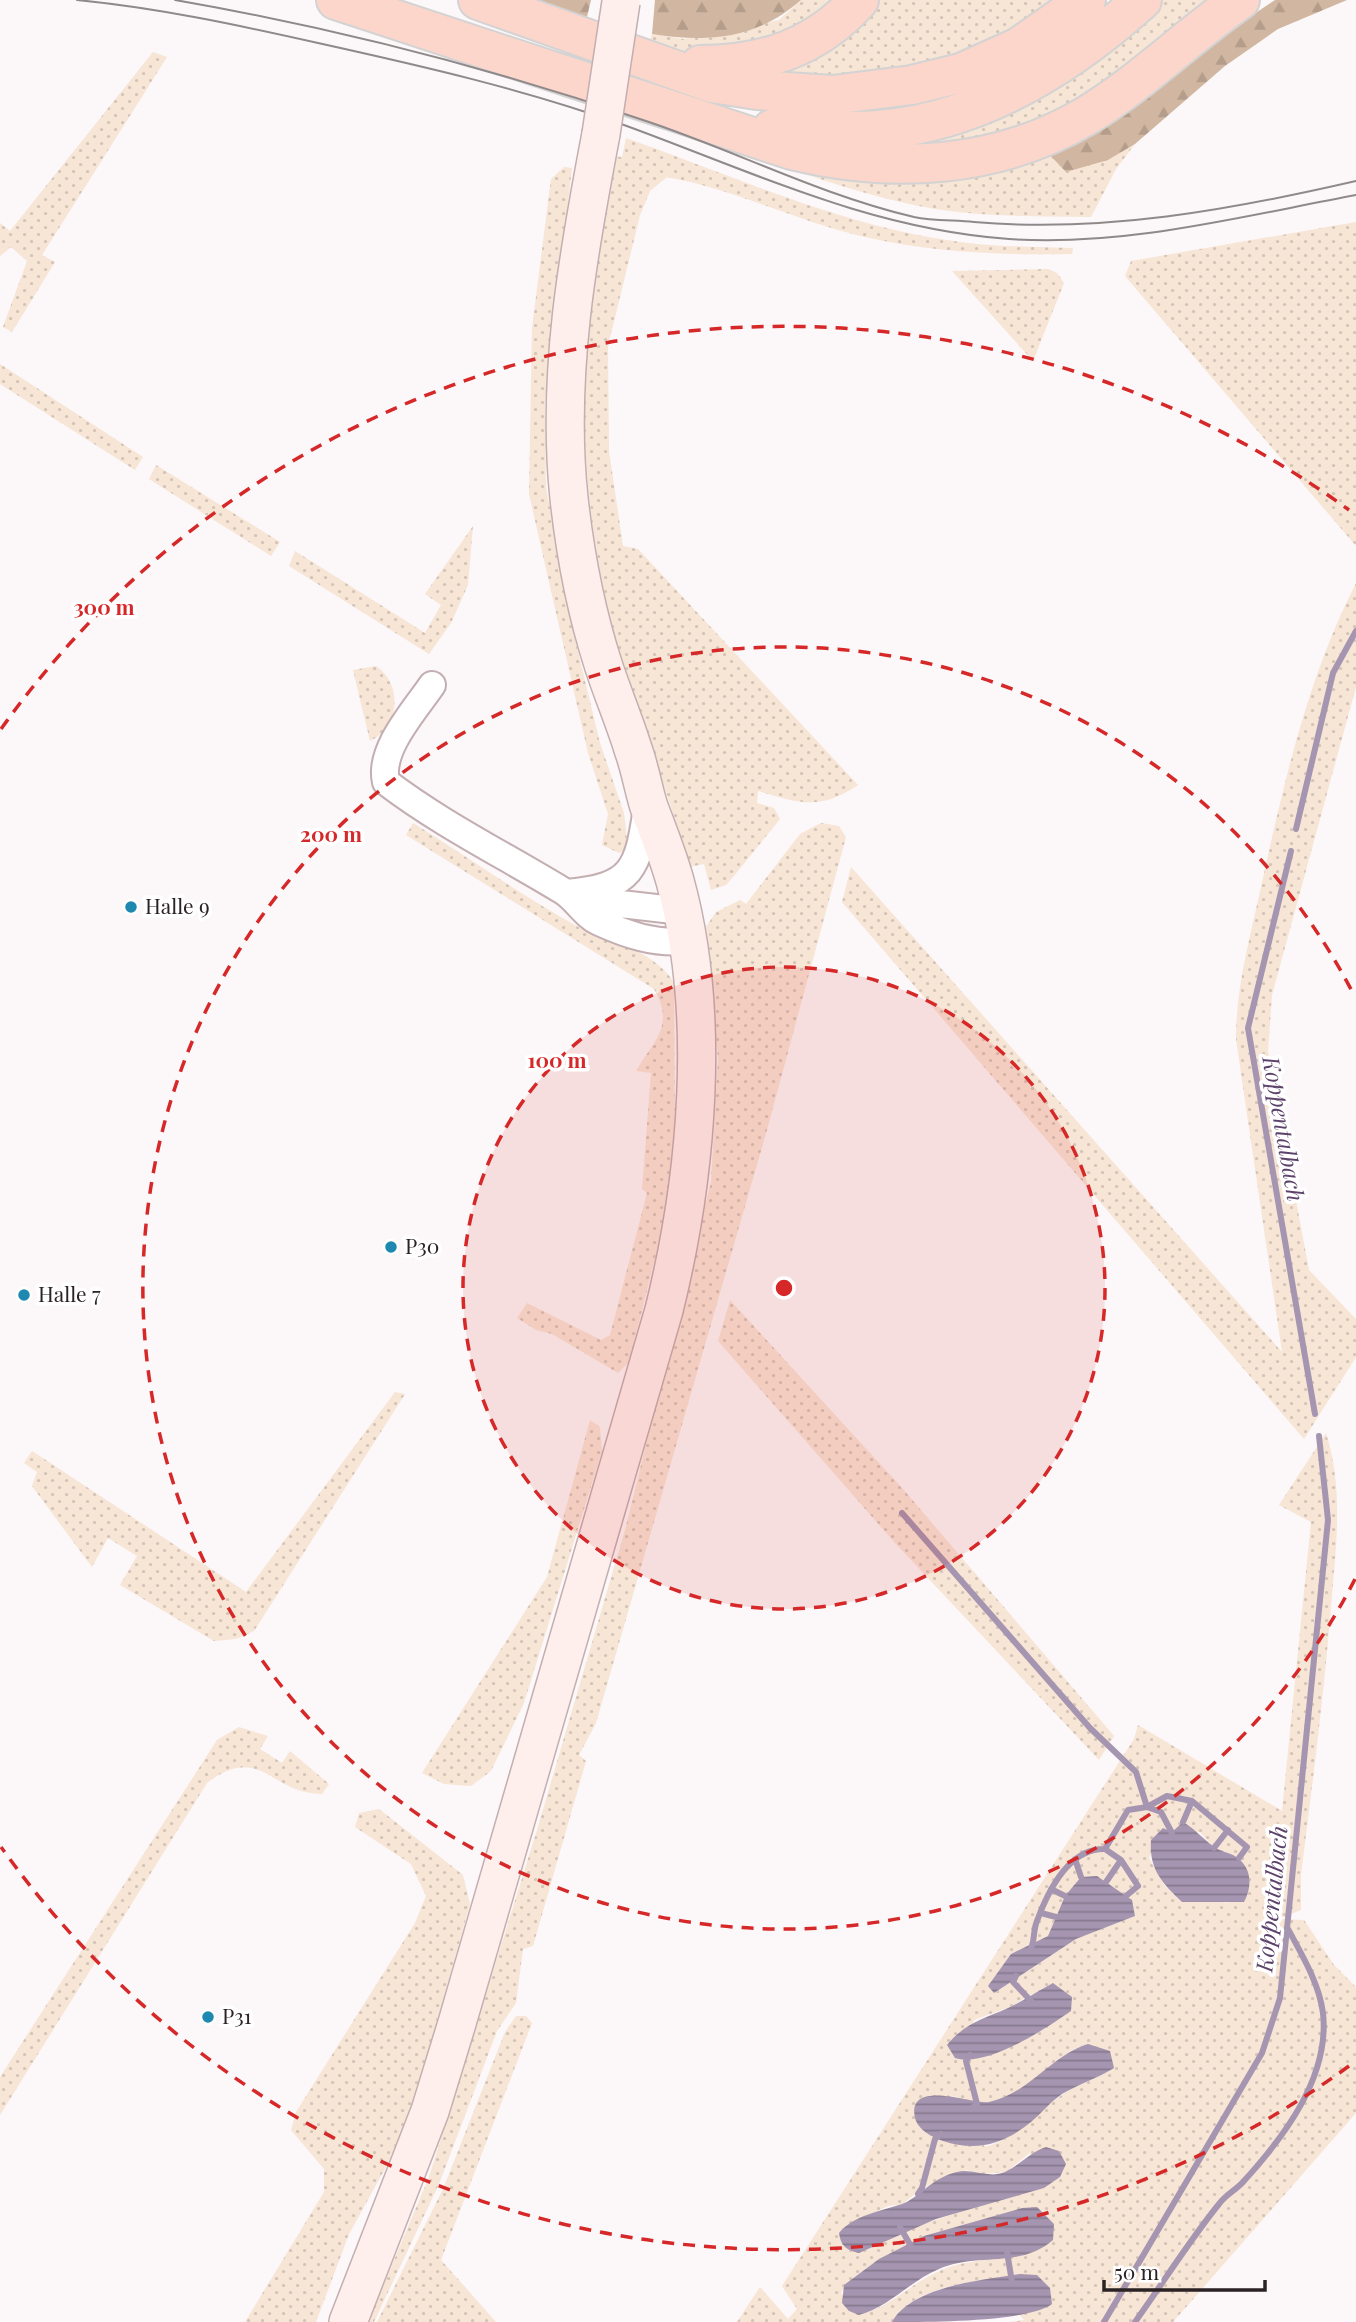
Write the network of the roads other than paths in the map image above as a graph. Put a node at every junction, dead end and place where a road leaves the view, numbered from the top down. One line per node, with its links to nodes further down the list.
1 (336, 0): 9 (highway)
2 (478, 0): 8 (highway)
3 (859, 0): 8 (highway)
4 (1086, 0): 8 (highway)
5 (1142, 0): 9 (highway)
6 (1240, 0): 9 (highway)
7 (621, 1): 11 (main road, bridge)
8 (649, 60)
9 (734, 130)
10 (432, 685): 12 (street)
11 (648, 803): 12 (street); 13 (main road)
12 (567, 893): 13 (street)
13 (684, 926): 14 (main road)
14 (348, 2322)

